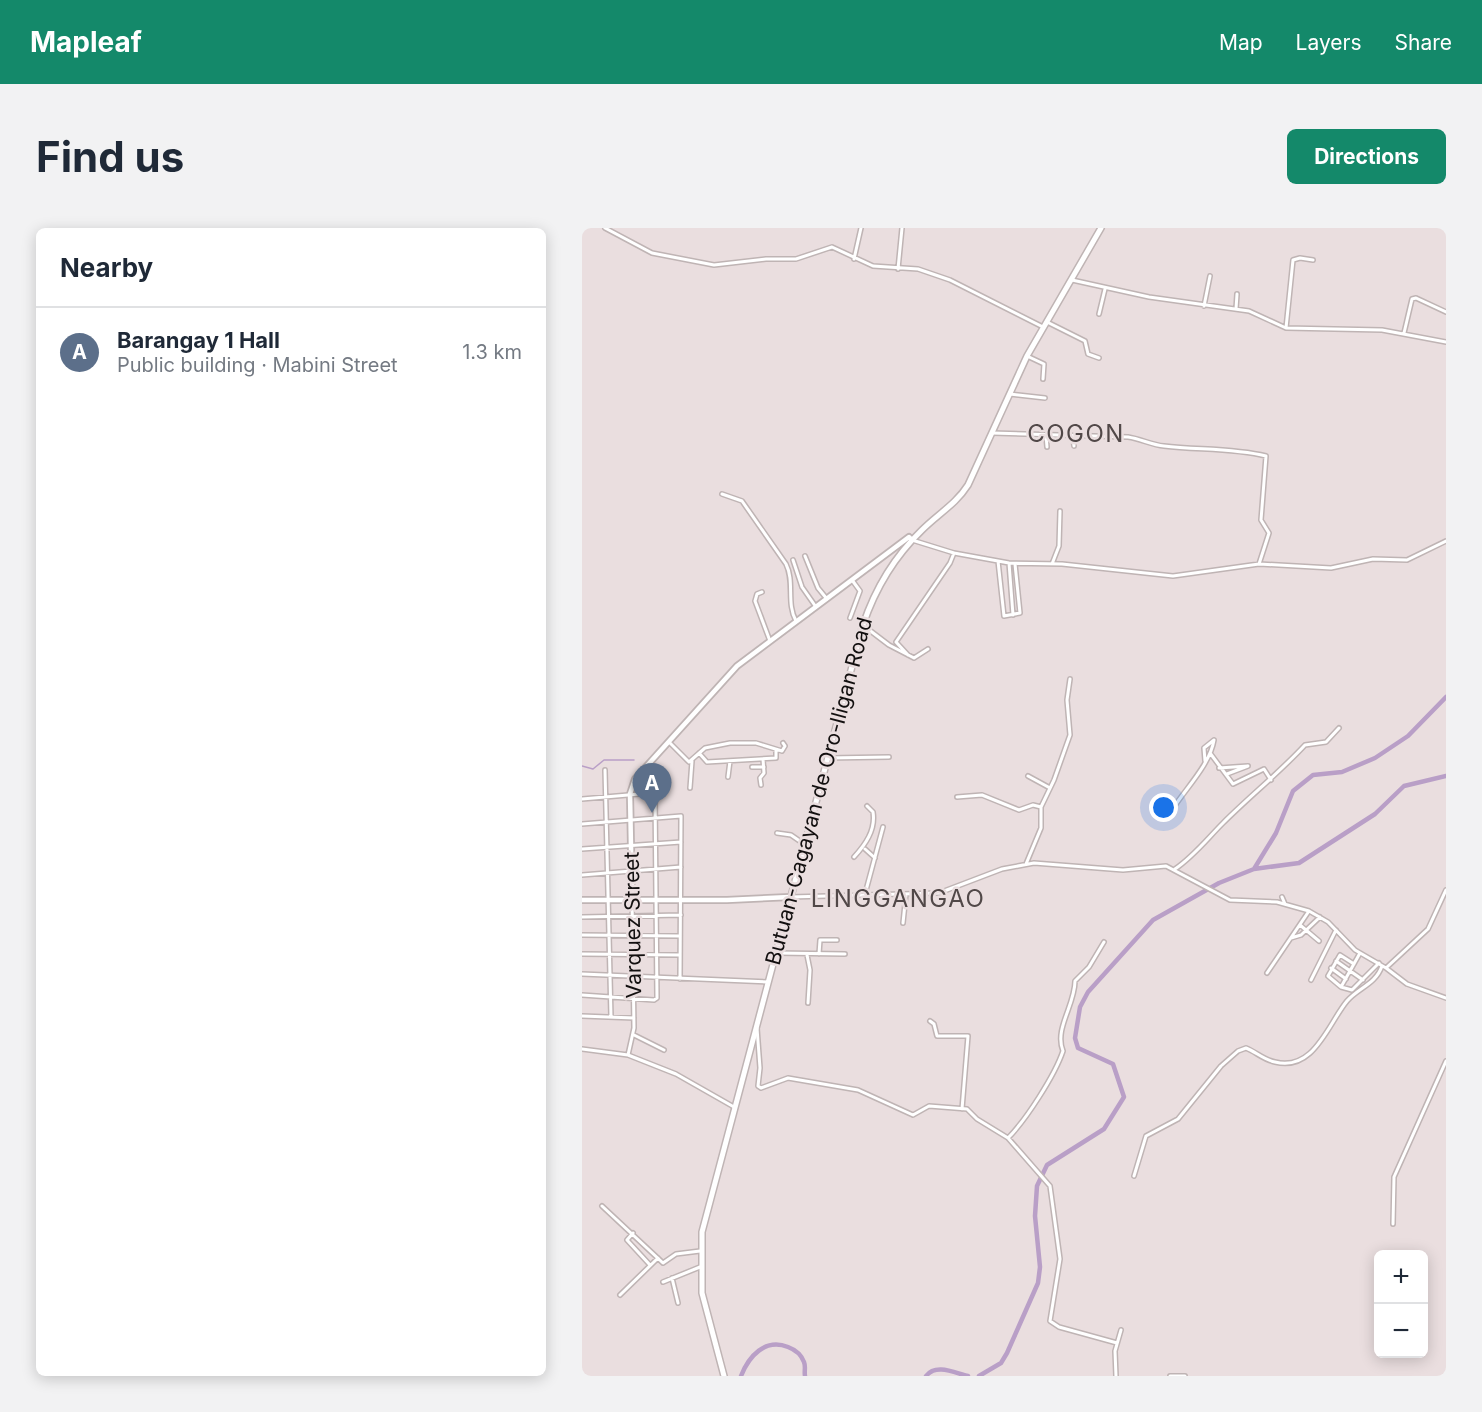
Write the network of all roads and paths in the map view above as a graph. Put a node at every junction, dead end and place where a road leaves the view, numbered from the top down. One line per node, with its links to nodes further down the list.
1 (605, 228): 5 (street)
2 (861, 228): 5 (street)
3 (902, 228): 7 (street)
4 (1101, 228): 9 (highway, Butuan-Cagayan de Oro-Iligan Road)
5 (854, 259): 7 (street)
6 (1313, 260): 17 (street)
7 (898, 269): 16 (street)
8 (1210, 276): 12 (street)
9 (1070, 279): 10 (street); 16 (highway, Butuan-Cagayan de Oro-Iligan Road)
10 (1105, 289): 12 (street); 15 (street)
11 (1237, 294): 13 (street)
12 (1204, 306): 13 (street)
13 (1236, 309): 17 (street)
14 (1446, 312): 18 (street)
15 (1099, 314)
16 (1044, 324): 20 (highway, Butuan-Cagayan de Oro-Iligan Road); 21 (street)
17 (1286, 328): 18 (street)
18 (1404, 334): 19 (street)
19 (1446, 342)
20 (1027, 356): 22 (street); 23 (highway, Butuan-Cagayan de Oro-Iligan Road)
21 (1100, 358)
22 (1043, 379)
23 (1008, 394): 24 (street); 25 (highway, Butuan-Cagayan de Oro-Iligan Road)
24 (1045, 398)
25 (990, 433): 26 (street); 32 (highway, Butuan-Cagayan de Oro-Iligan Road)
26 (1046, 435): 27 (street); 28 (street)
27 (1073, 437): 29 (street); 41 (street)
28 (1047, 447)
29 (1074, 447)
30 (722, 494): 48 (street)
31 (1060, 511): 40 (street)
32 (912, 540): 34 (street); 42 (main road); 49 (highway, Butuan-Cagayan de Oro-Iligan Road)
33 (1446, 541): 41 (street)
34 (954, 553): 37 (street); 52 (street)
35 (805, 556): 44 (street)
36 (793, 560): 45 (street)
37 (998, 561): 38 (street); 46 (street)
38 (1009, 563): 39 (street); 46 (street)
39 (1016, 564): 40 (street); 46 (street)
40 (1052, 564): 41 (street)
41 (1259, 564)
42 (852, 579): 44 (main road); 47 (street)
43 (762, 592): 50 (street)
44 (827, 599): 45 (main road)
45 (816, 607): 48 (main road)
46 (1012, 615)
47 (849, 618)
48 (796, 621): 50 (main road)
49 (863, 625): 52 (street); 61 (highway, Butuan-Cagayan de Oro-Iligan Road)
50 (770, 641): 55 (main road)
51 (928, 649): 52 (street)
52 (908, 655)
53 (1070, 679): 75 (street)
54 (1339, 728): 73 (street)
55 (669, 742): 63 (street); 77 (main road)
56 (783, 743): 57 (street)
57 (776, 750): 58 (street); 62 (street)
58 (699, 753): 63 (street); 64 (street)
59 (1210, 753): 65 (street); 65 (street); 68 (street)
60 (889, 757): 61 (street)
61 (827, 758): 93 (highway, Butuan-Cagayan de Oro-Iligan Road)
62 (763, 759): 64 (street); 67 (street)
63 (692, 761): 76 (street)
64 (730, 761): 72 (street)
65 (1205, 761): 83 (street)
66 (752, 767): 67 (street)
67 (764, 767): 74 (street)
68 (1220, 768): 70 (street); 70 (street)
69 (605, 770): 78 (street)
70 (1227, 774): 73 (street)
71 (1028, 776): 75 (street)
72 (728, 777)
73 (1271, 780): 102 (street)
74 (761, 785)
75 (1050, 788): 82 (street)
76 (690, 789)
77 (630, 794): 78 (street); 84 (street); 85 (main road, Varquez Street)
78 (606, 796): 80 (street); 86 (street)
79 (957, 797): 82 (street)
80 (582, 799)
81 (867, 806): 96 (street)
82 (1041, 807): 99 (street)
83 (1174, 807)
84 (656, 816): 85 (street); 90 (street); 91 (street)
85 (631, 819): 86 (street); 92 (main road, Varquez Street)
86 (606, 821): 87 (street); 94 (street)
87 (582, 824)
88 (883, 827): 98 (street)
89 (777, 833): 93 (street)
90 (681, 842): 91 (street); 100 (street)
91 (656, 843): 92 (street); 101 (street)
92 (631, 844): 94 (street); 103 (main road, Varquez Street)
93 (804, 844): 109 (highway, Butuan-Cagayan de Oro-Iligan Road)
94 (607, 847): 95 (street); 104 (street)
95 (582, 849)
96 (863, 850): 97 (street); 98 (street)
97 (854, 857)
98 (876, 858): 107 (street)
99 (1026, 864): 102 (street); 108 (street)
100 (681, 867): 101 (street); 115 (street)
101 (656, 869): 103 (street); 114 (street)
102 (1175, 869): 116 (street)
103 (632, 871): 104 (street); 113 (main road, Varquez Street)
104 (607, 873): 105 (street); 112 (street)
105 (582, 875)
106 (1446, 890): 149 (street)
107 (865, 894): 108 (street); 109 (street)
108 (906, 894): 124 (street)
109 (790, 897): 115 (main road); 137 (highway, Butuan-Cagayan de Oro-Iligan Road)
110 (1282, 897): 116 (street)
111 (582, 900): 112 (main road)
112 (608, 900): 113 (main road); 119 (street)
113 (632, 900): 114 (main road); 120 (street, Varquez Street)
114 (657, 900): 115 (main road); 121 (street)
115 (681, 900): 118 (street)
116 (1285, 904): 117 (street)
117 (1309, 911): 123 (street); 125 (street)
118 (681, 915): 121 (street); 132 (street)
119 (609, 916): 120 (street); 122 (street); 129 (street)
120 (632, 916): 121 (street); 130 (street, Varquez Street)
121 (657, 916): 131 (street)
122 (582, 917)
123 (1320, 917): 126 (street); 127 (street)
124 (903, 923)
125 (1300, 924): 126 (street); 133 (street)
126 (1307, 930): 133 (street); 135 (street)
127 (1336, 930): 138 (street); 158 (street)
128 (582, 935): 129 (street)
129 (609, 935): 130 (street); 140 (street)
130 (633, 935): 131 (street); 143 (street, Varquez Street)
131 (657, 935): 132 (street); 144 (street)
132 (681, 936): 145 (street)
133 (1291, 938): 152 (street)
134 (837, 940): 141 (street)
135 (1319, 941)
136 (1104, 942): 180 (street)
137 (775, 953): 146 (street); 161 (highway, Butuan-Cagayan de Oro-Iligan Road)
138 (1360, 953): 148 (street); 149 (street)
139 (582, 954): 140 (street)
140 (610, 954): 143 (street); 154 (street)
141 (819, 954): 142 (street); 146 (street)
142 (845, 954)
143 (633, 955): 144 (street); 155 (street, Varquez Street)
144 (657, 955): 145 (street); 156 (street)
145 (680, 955): 157 (street)
146 (807, 955): 167 (street)
147 (1336, 961): 148 (street); 150 (street); 151 (street)
148 (1354, 964): 151 (street)
149 (1382, 965): 160 (street); 165 (street); 181 (street)
150 (1331, 968): 159 (street); 162 (street)
151 (1350, 972): 159 (street); 160 (street)
152 (1267, 973)
153 (582, 974): 154 (street)
154 (611, 976): 155 (street); 164 (street)
155 (633, 977): 156 (street); 166 (street, Varquez Street)
156 (657, 978): 157 (street); 166 (street)
157 (680, 979): 161 (street)
158 (1311, 980)
159 (1346, 980): 162 (street)
160 (1363, 980): 162 (street)
161 (768, 982): 172 (highway, Butuan-Cagayan de Oro-Iligan Road)
162 (1341, 987)
163 (582, 994): 164 (street)
164 (611, 998): 166 (street); 169 (street)
165 (1446, 998)
166 (634, 999): 170 (street, Varquez Street)
167 (808, 1003)
168 (582, 1016): 169 (street)
169 (611, 1017): 170 (street)
170 (634, 1018): 173 (street, Varquez Street)
171 (930, 1021): 179 (street)
172 (755, 1028): 178 (highway, Butuan-Cagayan de Oro-Iligan Road); 179 (street)
173 (634, 1035): 175 (street); 176 (street, Varquez Street)
174 (582, 1049): 176 (street)
175 (664, 1050)
176 (628, 1055): 178 (street)
177 (1446, 1061): 183 (street)
178 (734, 1107): 185 (highway, Butuan-Cagayan de Oro-Iligan Road)
179 (962, 1109): 180 (street)
180 (1008, 1138): 194 (street)
181 (1134, 1176)
182 (602, 1206): 184 (street)
183 (1393, 1224)
184 (633, 1233): 186 (street); 187 (street)
185 (700, 1251): 186 (street); 188 (highway, Butuan-Cagayan de Oro-Iligan Road)
186 (658, 1258): 187 (street)
187 (650, 1265): 191 (street)
188 (700, 1267): 189 (street); 195 (highway, Butuan-Cagayan de Oro-Iligan Road)
189 (672, 1278): 190 (street); 192 (street)
190 (663, 1282)
191 (620, 1295)
192 (678, 1303)
193 (1120, 1330): 194 (street)
194 (1117, 1343): 196 (street)
195 (724, 1376)
196 (1116, 1376)
197 (1170, 1376): 198 (street)
198 (1185, 1376)

